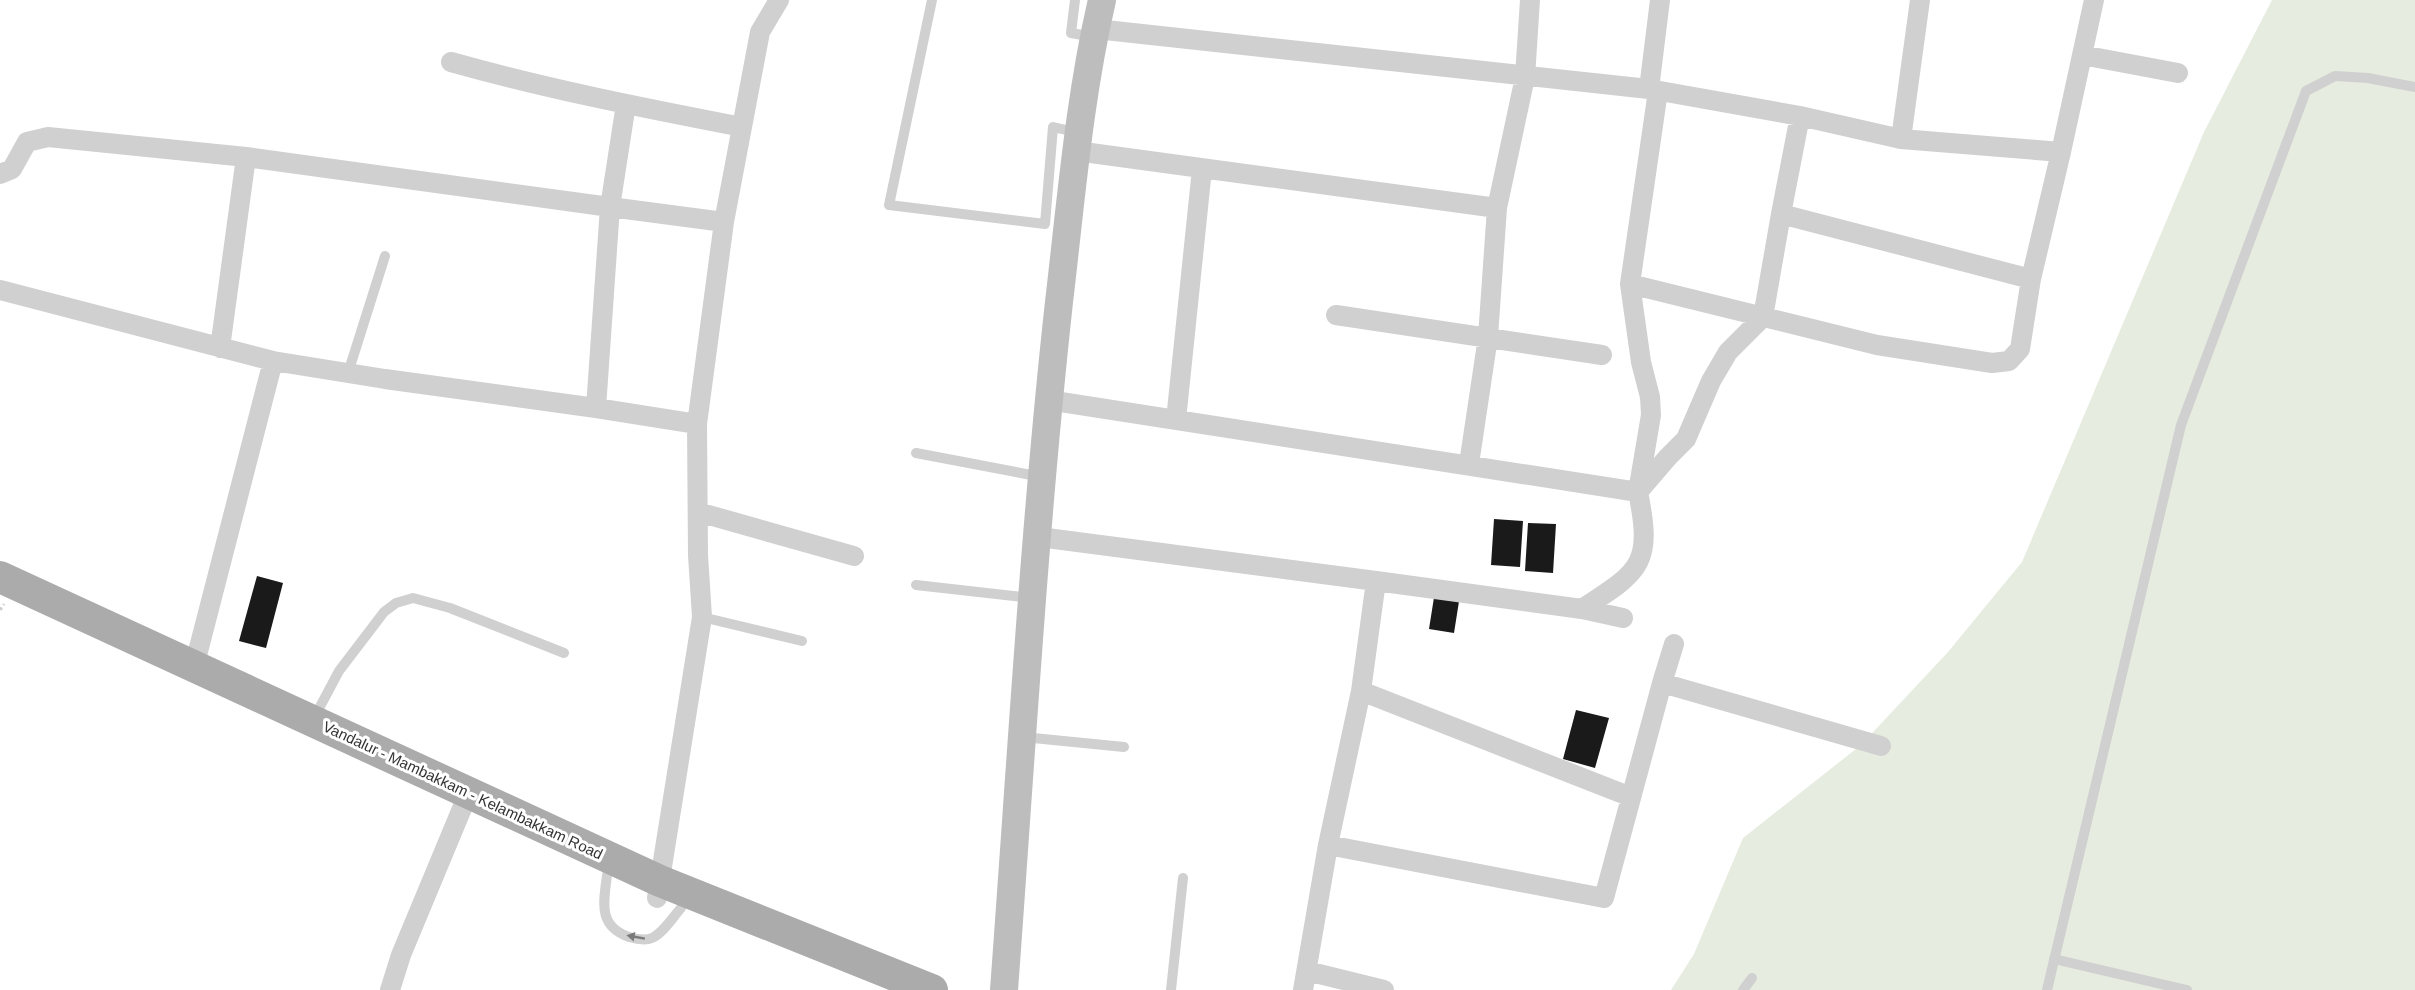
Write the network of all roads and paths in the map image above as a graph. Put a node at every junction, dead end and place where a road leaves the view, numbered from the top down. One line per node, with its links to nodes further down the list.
1 (778, 0): 18 (street)
2 (932, 0): 20 (lane)
3 (1075, 0): 9 (lane)
4 (1102, 0): 9 (street)
5 (1530, 0): 13 (street)
6 (1660, 0): 15 (street)
7 (1920, 0): 19 (street)
8 (2094, 0): 10 (street)
9 (1095, 33): 13 (street); 20 (street)
10 (2082, 55): 12 (street); 21 (street)
11 (451, 62): 16 (street)
12 (2178, 73)
13 (1525, 77): 15 (street); 26 (street)
14 (2415, 87): 74 (lane)
15 (1653, 90): 17 (street); 31 (street)
16 (626, 104): 18 (street); 25 (street)
17 (1800, 116): 19 (street); 27 (street)
18 (742, 127): 28 (street)
19 (1901, 139): 21 (street)
20 (1078, 142): 23 (street); 40 (street)
21 (2061, 152): 30 (street)
22 (246, 157): 24 (street); 25 (street); 36 (street)
23 (1202, 169): 26 (street); 42 (street)
24 (0, 174)
25 (609, 207): 28 (street); 41 (street)
26 (1497, 208): 35 (street)
27 (1781, 214): 30 (street); 34 (street)
28 (724, 222): 43 (street)
29 (385, 256): 39 (lane)
30 (2031, 279): 34 (street)
31 (1630, 284): 34 (street); 47 (street)
32 (0, 290): 36 (street)
33 (1335, 315): 35 (street)
34 (1763, 317): 47 (street)
35 (1488, 337): 37 (street); 45 (street)
36 (220, 348): 38 (street)
37 (1602, 355)
38 (273, 361): 39 (street); 61 (street)
39 (348, 373): 41 (street)
40 (1048, 400): 42 (street); 46 (street)
41 (596, 408): 43 (street)
42 (1176, 420): 45 (street)
43 (697, 424): 48 (street)
44 (916, 453): 46 (lane)
45 (1469, 464): 47 (street)
46 (1043, 477): 49 (street)
47 (1638, 492): 55 (street)
48 (698, 512): 50 (street); 56 (street)
49 (1039, 537): 51 (street); 54 (street)
50 (854, 556)
51 (1376, 581): 55 (street); 63 (street)
52 (916, 585): 54 (lane)
53 (6, 588): 61 (main road, Vandalur - Mambakkam - Kelambakkam Road); 69 (main road, Vandalur - Mambakkam - Kelambakkam Road)
54 (1034, 598): 65 (street)
55 (1582, 609): 57 (street)
56 (702, 617): 58 (lane); 73 (street)
57 (1623, 618)
58 (802, 641)
59 (1674, 644): 62 (street)
60 (564, 653): 64 (lane)
61 (194, 667): 64 (main road, Vandalur - Mambakkam - Kelambakkam Road)
62 (1662, 683): 66 (street); 68 (street)
63 (1360, 691): 68 (street); 70 (street)
64 (313, 721): 73 (main road, Vandalur - Mambakkam - Kelambakkam Road)
65 (1023, 737): 67 (lane); 80 (street)
66 (1881, 746)
67 (1124, 747)
68 (1631, 797): 70 (street)
69 (463, 806): 71 (main road, Vandalur - Mambakkam - Kelambakkam Road); 77 (street)
70 (1328, 845): 76 (street)
71 (607, 875): 73 (main road, Vandalur - Mambakkam - Kelambakkam Road); 73 (lane, one-way to 71)
72 (1184, 878): 81 (lane)
73 (666, 896): 78 (main road, Vandalur - Mambakkam - Kelambakkam Road); 79 (main road, Vandalur - Mambakkam - Kelambakkam Road)
74 (2054, 959): 84 (lane); 85 (lane)
75 (1752, 978): 83 (lane)
76 (1305, 981): 82 (street)
77 (390, 990)
78 (888, 990)
79 (932, 990)
80 (1004, 990)
81 (1171, 990)
82 (1384, 990)
83 (1743, 990)
84 (2047, 990)
85 (2187, 990)

